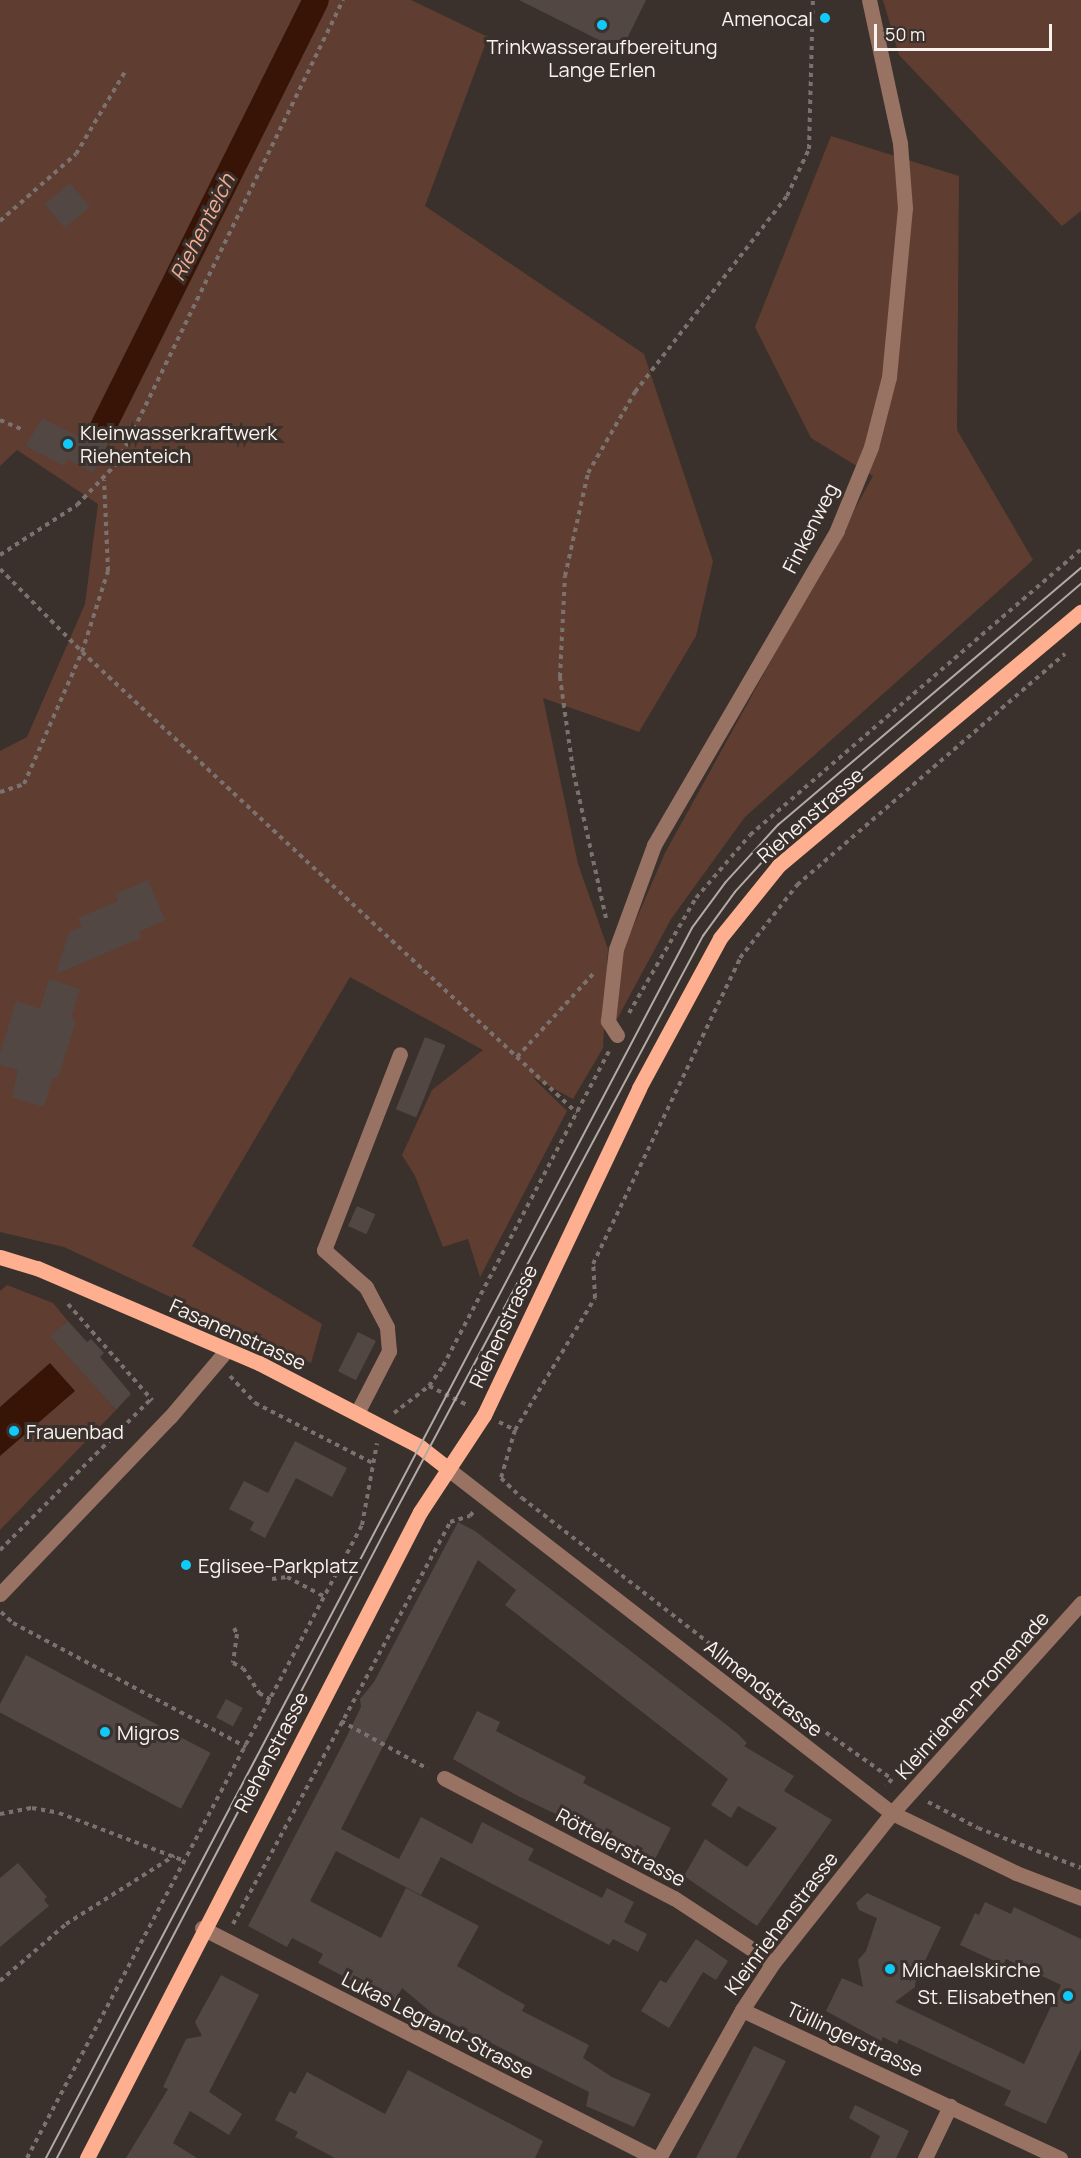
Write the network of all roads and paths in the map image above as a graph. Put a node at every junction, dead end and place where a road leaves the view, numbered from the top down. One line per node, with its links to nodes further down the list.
1 (344, 0): 8 (path)
2 (813, 0): 16 (path)
3 (869, 0): 16 (street, Finkenweg)
4 (126, 70): 5 (path)
5 (0, 220)
6 (0, 420): 7 (path)
7 (21, 429)
8 (104, 479): 10 (path); 14 (path)
9 (1081, 549): 17 (path)
10 (0, 555)
11 (0, 569): 14 (path)
12 (1081, 612): 28 (main road, Riehenstrasse)
13 (1072, 648): 30 (path)
14 (82, 652): 15 (path); 19 (path)
15 (0, 792)
16 (616, 949): 17 (street, Finkenweg); 19 (path)
17 (617, 1035): 20 (path)
18 (400, 1054): 26 (street)
19 (517, 1057): 20 (path)
20 (577, 1113): 24 (path)
21 (0, 1257): 23 (main road, Fasanenstrasse)
22 (60, 1294): 25 (path)
23 (222, 1356): 26 (main road, Fasanenstrasse); 29 (street); 36 (path)
24 (429, 1386): 27 (path); 28 (path)
25 (151, 1399): 29 (path); 33 (path)
26 (357, 1413): 31 (main road, Fasanenstrasse)
27 (392, 1414)
28 (484, 1415): 30 (path); 31 (main road, Riehenstrasse)
29 (170, 1417): 35 (street)
30 (516, 1430): 44 (path)
31 (448, 1469): 32 (street, Allmendstrasse); 53 (main road, Riehenstrasse)
32 (484, 1499): 41 (path); 46 (street, Allmendstrasse)
33 (0, 1551)
34 (272, 1579): 36 (path)
35 (0, 1594)
36 (325, 1598): 40 (path)
37 (1081, 1603): 45 (street, Kleinriehen-Promenade)
38 (0, 1612): 42 (path)
39 (234, 1628): 40 (path)
40 (271, 1700): 42 (path)
41 (341, 1721): 43 (path); 54 (path)
42 (246, 1747): 50 (path)
43 (444, 1778): 55 (street, Röttelerstrasse)
44 (892, 1779): 45 (path); 46 (path)
45 (913, 1793): 47 (street, Kleinriehen-Promenade); 51 (path)
46 (874, 1799): 47 (street, Allmendstrasse)
47 (892, 1813): 52 (street, Allmendstrasse); 55 (street, Kleinriehenstrasse)
48 (0, 1814): 49 (path)
49 (174, 1857): 50 (path); 56 (path)
50 (185, 1861): 59 (path)
51 (1081, 1868)
52 (1081, 1898)
53 (202, 1928): 54 (street, Lukas Legrand-Strasse); 60 (main road, Riehenstrasse)
54 (224, 1940): 61 (street, Lukas Legrand-Strasse)
55 (772, 1963): 57 (street, Kleinriehenstrasse)
56 (0, 1980)
57 (742, 2010): 58 (street, Tüllingerstrasse); 61 (street, Kleinriehenstrasse)
58 (950, 2106): 62 (street); 63 (street, Tüllingerstrasse)
59 (27, 2158)
60 (87, 2158)
61 (657, 2158)
62 (925, 2158)
63 (1060, 2158)

